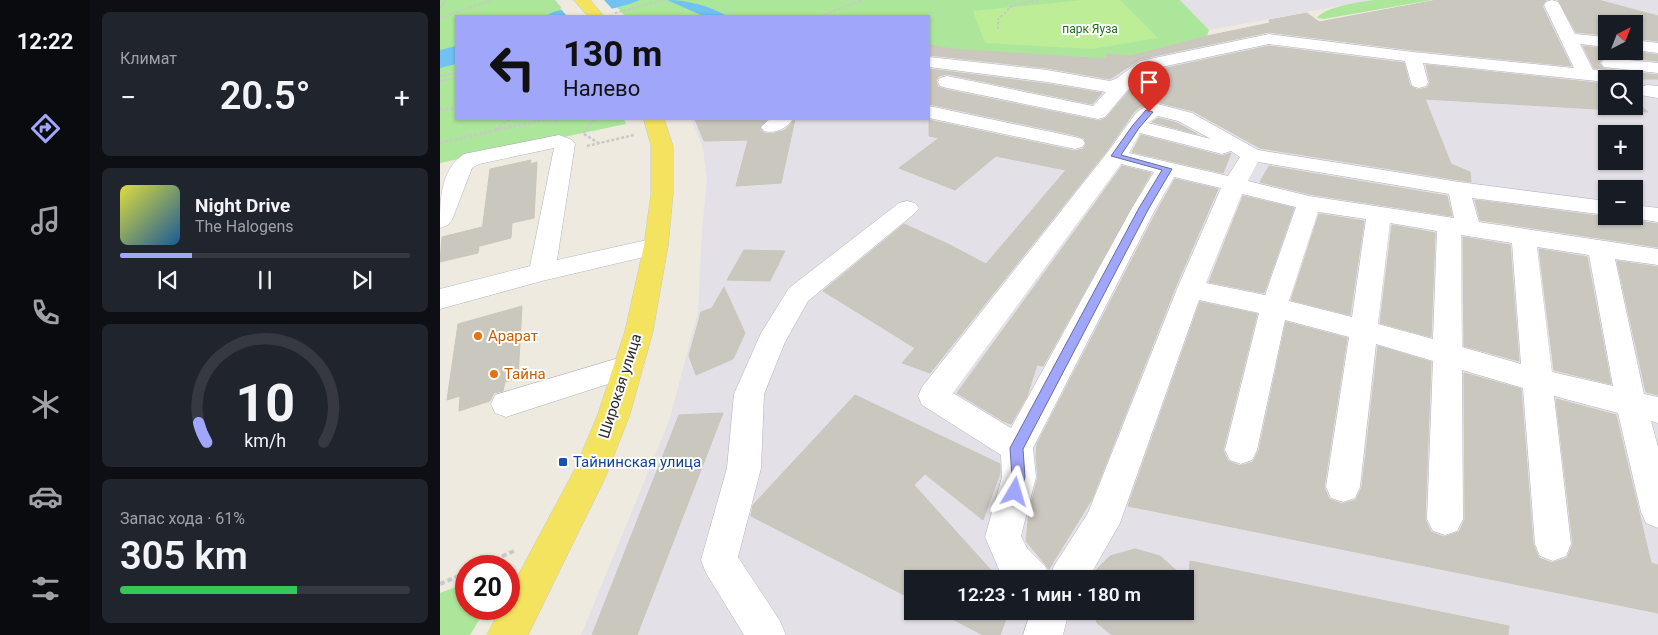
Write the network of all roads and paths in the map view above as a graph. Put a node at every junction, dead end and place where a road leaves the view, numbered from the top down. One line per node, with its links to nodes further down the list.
1 (446, 0): 8 (path)
2 (492, 0): 12 (path)
3 (582, 0): 10 (main road)
4 (665, 0): 9 (path)
5 (862, 0): 11 (path)
6 (1040, 0): 13 (path)
7 (1552, 5): 14 (lane)
8 (440, 8)
9 (614, 13)
10 (595, 15)
11 (823, 15)
12 (440, 18)
13 (998, 29)
14 (1569, 38): 15 (lane); 20 (lane)
15 (1598, 41)
16 (1643, 46): 17 (lane)
17 (1658, 48)
18 (1413, 57): 20 (lane); 27 (lane); 28 (lane)
19 (930, 62): 27 (lane)
20 (1583, 66): 21 (lane); 29 (lane)
21 (1658, 68)
22 (455, 73): 23 (path)
23 (440, 76)
24 (455, 78): 26 (path)
25 (930, 78): 27 (lane)
26 (440, 81)
27 (1124, 82)
28 (1420, 82)
29 (1646, 85)
30 (455, 109): 31 (path)
31 (440, 110)
32 (930, 112): 38 (lane)
33 (543, 120): 37 (path)
34 (593, 120): 36 (path)
35 (644, 127): 39 (path); 54 (main road, Широкая улица)
36 (583, 133)
37 (440, 143)
38 (1074, 143)
39 (564, 150): 51 (lane); 57 (lane)
40 (1252, 155): 41 (lane); 43 (lane); 44 (lane)
41 (1116, 156): 42 (lane); 67 (lane)
42 (1167, 169): 43 (lane); 67 (lane)
43 (1234, 185): 45 (lane); 58 (lane)
44 (1459, 189): 46 (lane); 52 (lane)
45 (1309, 203): 49 (lane); 60 (lane)
46 (1598, 207)
47 (908, 208): 81 (lane)
48 (1643, 213): 50 (lane)
49 (1379, 214): 52 (lane); 61 (lane)
50 (1658, 215)
51 (440, 220)
52 (1459, 227): 53 (lane); 62 (lane)
53 (1524, 237): 55 (lane); 64 (lane)
54 (656, 246): 57 (lane); 63 (main road, Широкая улица)
55 (1600, 249): 56 (lane); 66 (lane)
56 (1658, 257)
57 (542, 272): 59 (lane)
58 (1190, 289): 60 (lane); 76 (lane)
59 (440, 299)
60 (1274, 307): 61 (lane); 68 (lane)
61 (1362, 330): 62 (lane); 69 (lane)
62 (1447, 354): 64 (lane); 71 (lane)
63 (629, 366): 65 (lane); 80 (main road, Широкая улица)
64 (1536, 380): 66 (lane); 72 (lane)
65 (506, 404)
66 (1644, 406): 70 (lane)
67 (1017, 448): 75 (lane)
68 (1241, 450)
69 (1343, 487)
70 (1658, 512)
71 (1445, 519)
72 (1553, 544)
73 (526, 546): 74 (path)
74 (505, 555)
75 (1023, 570)
76 (1073, 570)
77 (455, 578): 78 (path)
78 (440, 584)
79 (1047, 620): 82 (lane)
80 (507, 635)
81 (766, 635)
82 (1043, 635)

